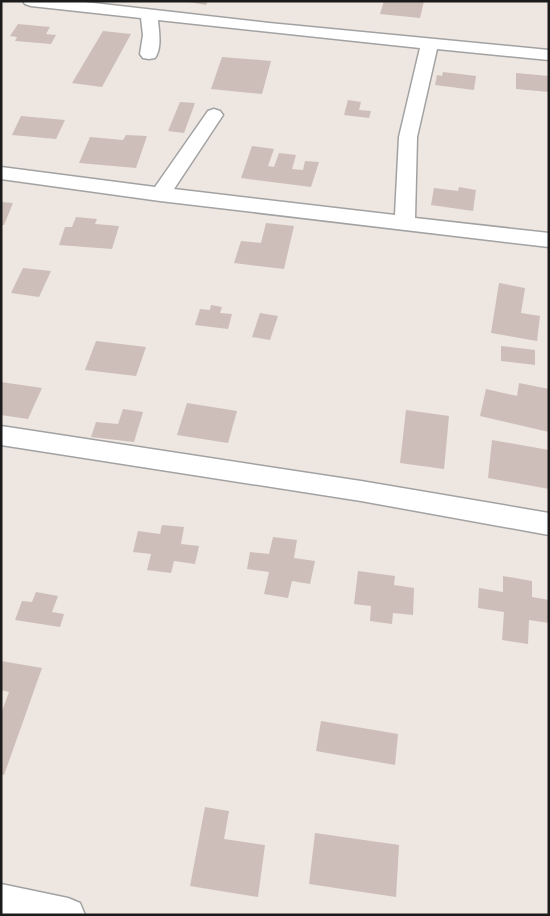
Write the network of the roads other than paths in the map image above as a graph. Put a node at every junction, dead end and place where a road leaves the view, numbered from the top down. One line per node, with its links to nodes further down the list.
1 (31, 1): 2 (street)
2 (149, 15): 3 (street); 4 (street)
3 (430, 43): 5 (street); 9 (street)
4 (149, 54)
5 (549, 54)
6 (214, 115): 8 (street)
7 (1, 173): 8 (street)
8 (160, 195): 9 (street)
9 (405, 222): 10 (street)
10 (549, 240)
11 (1, 435): 12 (street)
12 (549, 524)
13 (1, 901): 14 (street)
14 (68, 915)

